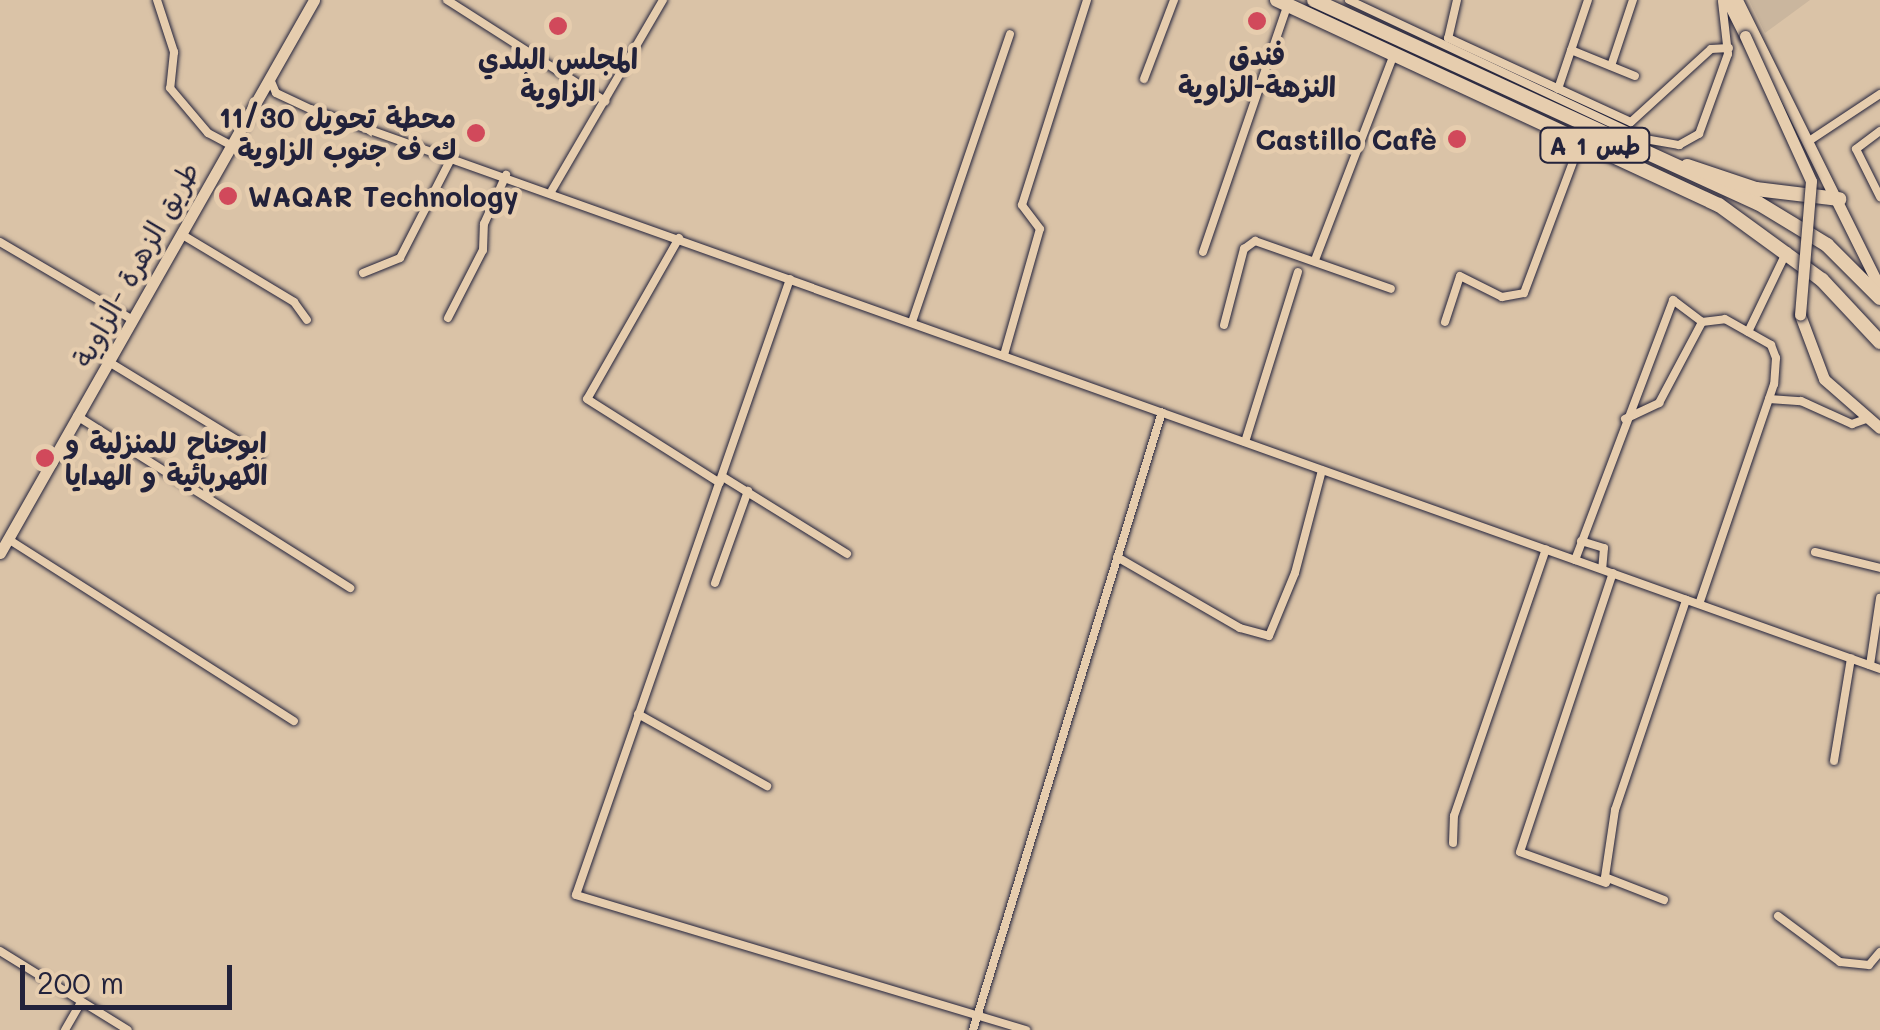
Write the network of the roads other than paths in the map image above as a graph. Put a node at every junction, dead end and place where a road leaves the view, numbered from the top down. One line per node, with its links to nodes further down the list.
1 (157, 0): 29 (street)
2 (314, 0): 21 (main road, طريق الزهرة -الزاوية)
3 (447, 0): 25 (street)
4 (663, 0): 25 (street)
5 (1087, 0): 59 (street)
6 (1174, 0): 22 (street)
7 (1314, 0): 31 (highway, A 1 طس)
8 (1349, 0): 16 (street)
9 (1457, 0): 23 (street)
10 (1590, 0): 17 (street)
11 (1632, 0): 19 (street)
12 (1725, 0): 16 (street); 64 (main road, bridge)
13 (1737, 0): 28 (main road)
14 (1282, 2): 18 (highway, A 1 طس); 42 (street)
15 (1010, 34): 53 (street)
16 (1729, 48): 23 (street)
17 (1572, 50): 19 (street); 23 (street)
18 (1394, 54): 27 (highway, A 1 طس); 43 (street)
19 (1611, 66): 20 (street)
20 (1636, 76)
21 (270, 78): 29 (main road, طريق الزهرة -الزاوية); 30 (street)
22 (1144, 79)
23 (1558, 89)
24 (1880, 94): 28 (street)
25 (605, 101): 33 (street)
26 (1880, 131): 35 (street)
27 (1582, 138): 41 (highway, A 1 طس); 54 (street)
28 (1809, 141): 36 (main road)
29 (231, 145): 38 (main road, طريق الزهرة -الزاوية)
30 (452, 157): 32 (street); 45 (street)
31 (1678, 166): 34 (highway); 37 (highway, A 1 طس)
32 (506, 175): 33 (street); 50 (street)
33 (552, 190): 39 (street)
34 (1756, 190): 36 (highway); 37 (highway)
35 (1880, 197)
36 (1840, 199): 47 (main road)
37 (1782, 216): 49 (highway, A 1 طس)
38 (181, 234): 51 (main road, طريق الزهرة -الزاوية); 52 (street)
39 (679, 238): 46 (street); 70 (street)
40 (0, 242): 51 (street)
41 (1787, 251): 57 (street); 58 (highway, A 1 طس)
42 (1203, 252)
43 (1315, 260): 48 (street); 56 (street)
44 (1298, 272): 67 (street)
45 (362, 273)
46 (790, 279): 53 (street); 70 (street)
47 (1880, 287)
48 (1391, 289)
49 (1880, 298)
50 (448, 318)
51 (133, 320): 60 (main road, طريق الزهرة -الزاوية)
52 (307, 320)
53 (912, 322): 59 (street)
54 (1446, 322)
55 (1702, 322): 57 (street); 65 (street); 65 (street)
56 (1224, 325)
57 (1748, 332): 61 (street)
58 (1880, 342)
59 (1004, 355): 62 (street)
60 (109, 362): 63 (main road, طريق الزهرة -الزاوية); 68 (street)
61 (1769, 399): 64 (street); 87 (street)
62 (1162, 412): 67 (street); 78 (street)
63 (78, 416): 72 (main road, طريق الزهرة -الزاوية); 84 (street)
64 (1866, 418): 66 (main road)
65 (1625, 419): 73 (street)
66 (1880, 428)
67 (1245, 442): 69 (street)
68 (260, 454)
69 (1322, 470): 74 (street); 78 (street)
70 (722, 480): 71 (street); 91 (street)
71 (748, 491): 77 (street); 83 (street)
72 (8, 539): 76 (main road, طريق الزهرة -الزاوية); 92 (street)
73 (1580, 540): 79 (street); 81 (street)
74 (1546, 549): 79 (street); 95 (street)
75 (1816, 552): 80 (street)
76 (0, 553)
77 (846, 554)
78 (1118, 557): 102 (street)
79 (1575, 560): 81 (street)
80 (1880, 568)
81 (1602, 569): 82 (street)
82 (1613, 573): 86 (street); 96 (street)
83 (715, 583)
84 (350, 588)
85 (1880, 598): 89 (street)
86 (1686, 600): 87 (street); 96 (street)
87 (1699, 604): 88 (street)
88 (1851, 658): 89 (street); 93 (street)
89 (1870, 665): 90 (street)
90 (1880, 669)
91 (638, 714): 94 (street); 102 (street)
92 (294, 721)
93 (1834, 762)
94 (767, 786)
95 (1453, 842)
96 (1606, 883): 97 (street)
97 (1664, 900)
98 (1778, 916): 100 (street)
99 (0, 951): 101 (street)
100 (1880, 952)
101 (81, 1002): 103 (street); 104 (street)
102 (978, 1016): 105 (street); 106 (street)
103 (65, 1030)
104 (128, 1030)
105 (973, 1030)
106 (1026, 1030)

